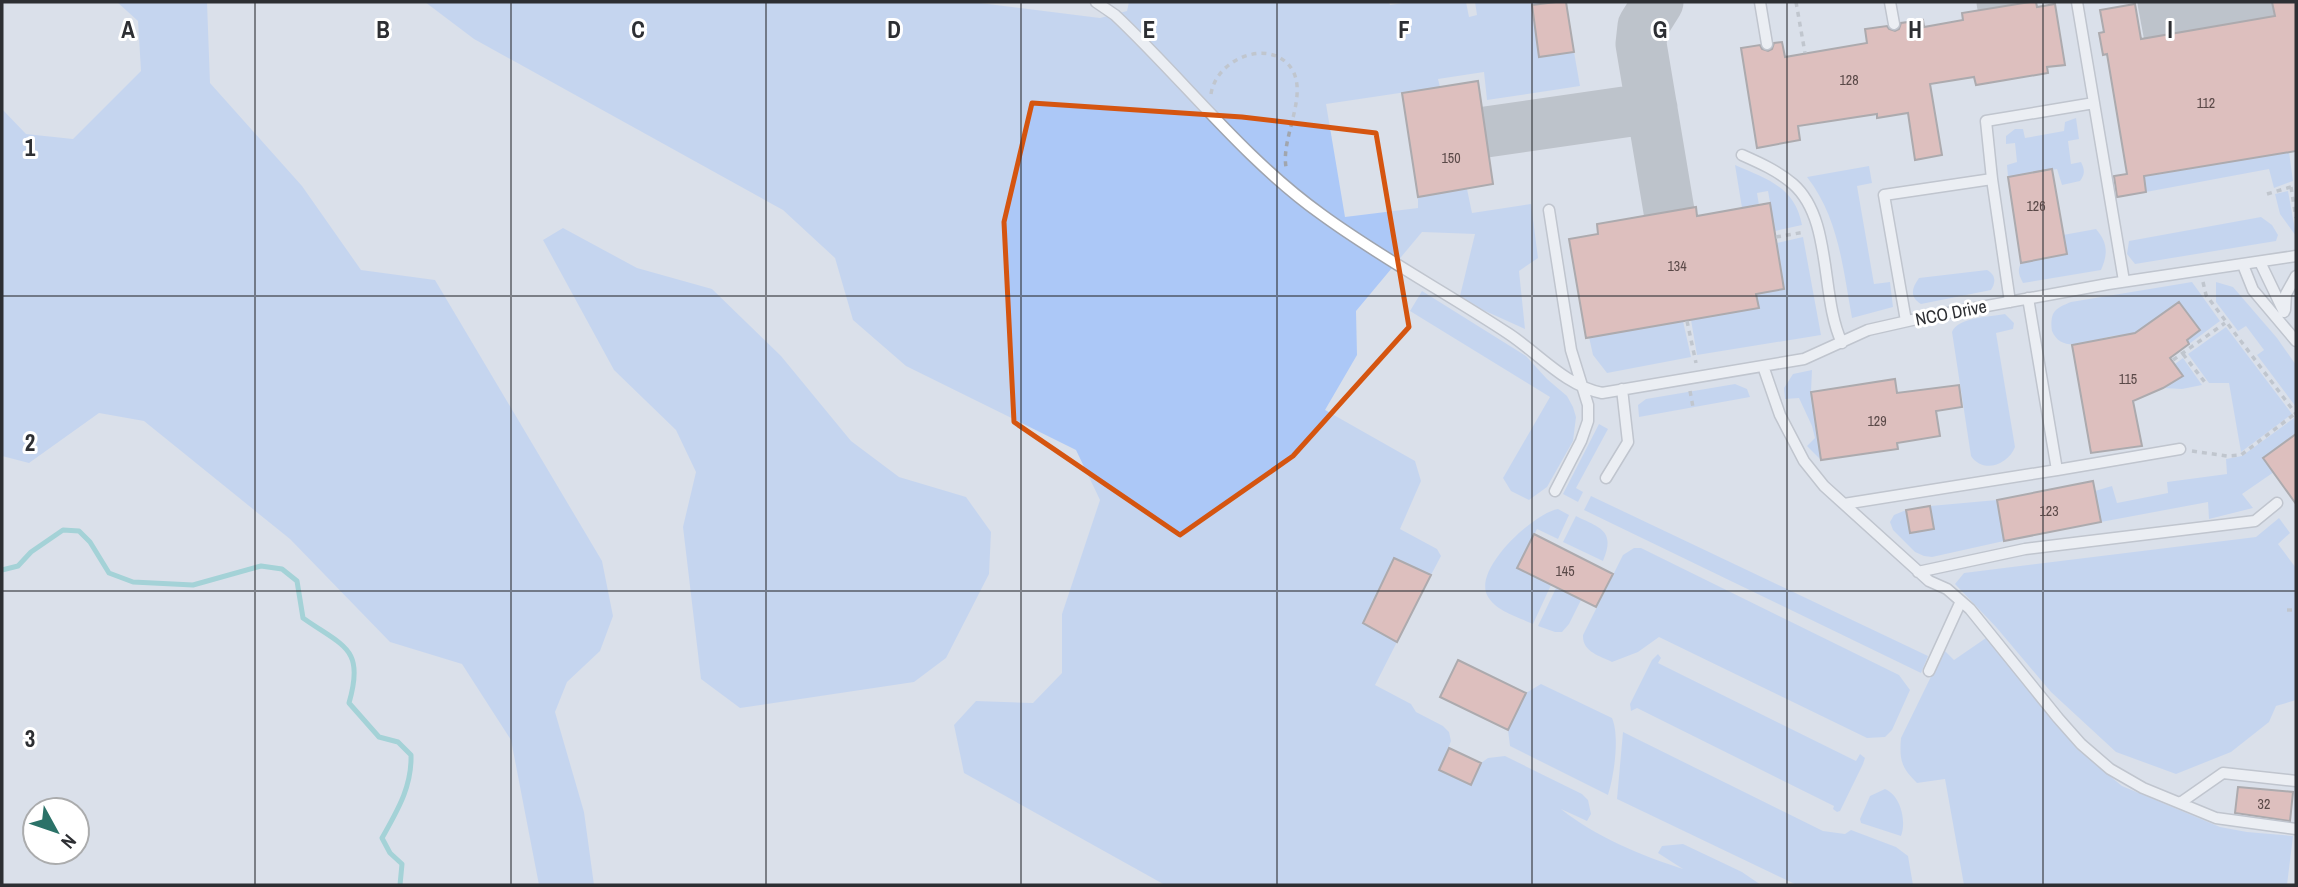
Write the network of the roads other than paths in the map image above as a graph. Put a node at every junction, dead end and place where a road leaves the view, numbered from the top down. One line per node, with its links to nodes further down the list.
1 (1096, 2): 24 (lane)
2 (1760, 2): 6 (lane)
3 (1890, 2): 5 (lane)
4 (2077, 2): 7 (lane)
5 (1894, 24)
6 (1767, 44)
7 (2094, 103): 9 (lane); 15 (lane)
8 (1742, 155): 22 (lane)
9 (1992, 178): 17 (lane); 19 (lane)
10 (1549, 210): 24 (lane)
11 (2296, 256): 12 (lane, NCO Drive)
12 (2259, 262): 13 (lane, NCO Drive); 18 (lane)
13 (2243, 265): 15 (lane, NCO Drive); 20 (lane)
14 (2296, 276): 18 (lane)
15 (2124, 281): 16 (lane, NCO Drive)
16 (2028, 298): 17 (lane, NCO Drive); 27 (lane)
17 (2010, 302): 19 (lane, NCO Drive)
18 (2284, 312): 20 (lane)
19 (1906, 321): 22 (lane, NCO Drive)
20 (2284, 324): 21 (lane)
21 (2296, 341)
22 (1842, 343): 23 (lane, NCO Drive)
23 (1763, 366): 25 (lane, NCO Drive); 31 (lane)
24 (1586, 390): 25 (lane, NCO Drive); 29 (lane)
25 (1618, 390): 28 (lane)
26 (2180, 449): 27 (lane)
27 (2057, 470): 31 (lane)
28 (1606, 478)
29 (1555, 491)
30 (2277, 503): 32 (lane)
31 (1844, 504): 32 (lane)
32 (1919, 572): 33 (lane)
33 (1961, 601): 34 (lane); 36 (lane)
34 (1929, 671)
35 (2296, 782): 36 (lane)
36 (2180, 803): 37 (lane)
37 (2296, 829)

